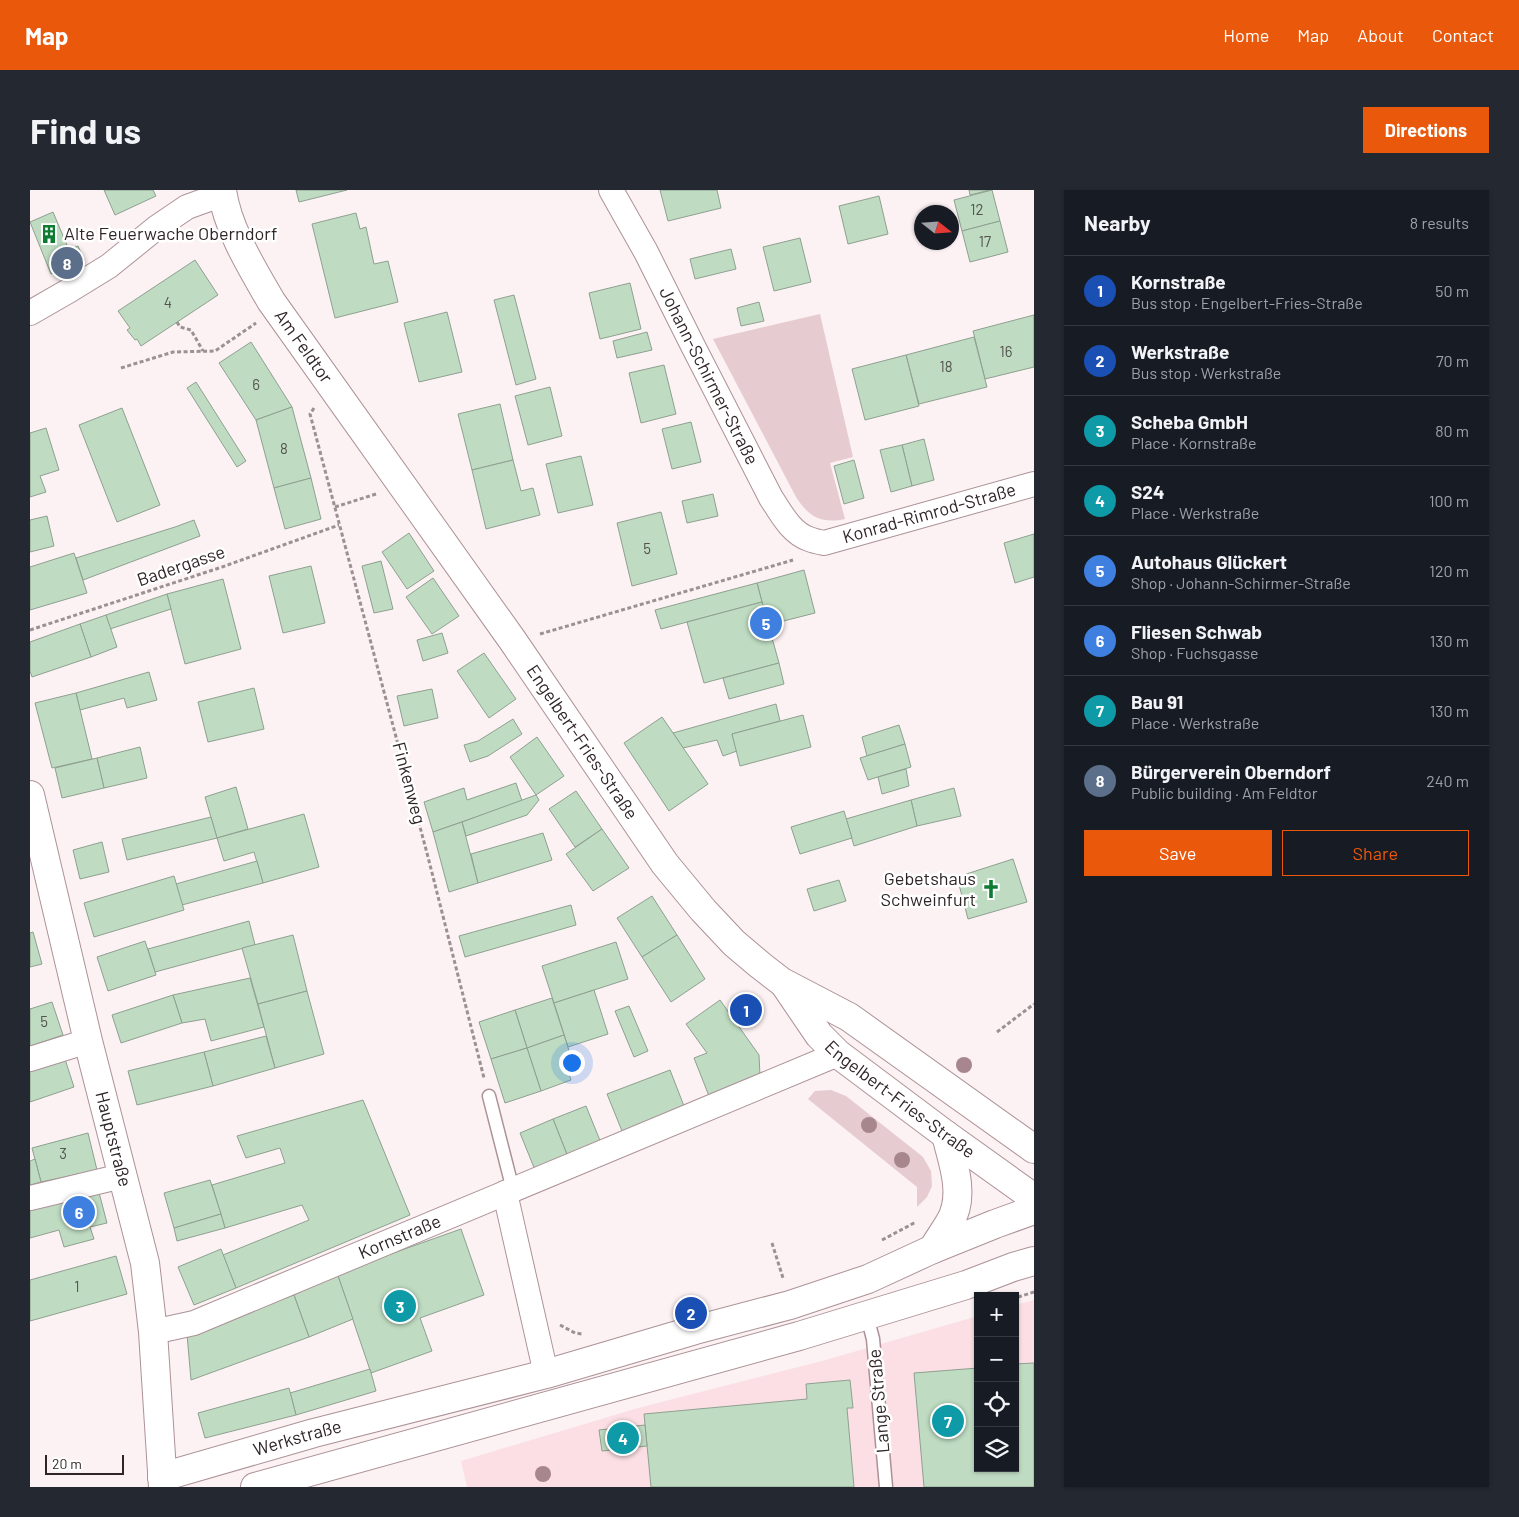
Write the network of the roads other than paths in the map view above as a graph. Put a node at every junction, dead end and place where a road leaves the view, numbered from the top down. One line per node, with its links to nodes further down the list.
1 (611, 190): 6 (street, Johann-Schirmer-Straße)
2 (222, 192): 3 (street, Am Feldtor); 5 (main road, Am Feldtor)
3 (30, 313)
4 (1034, 484): 6 (street, Konrad-Rimrod-Straße)
5 (403, 486): 8 (main road, Engelbert-Fries-Straße)
6 (824, 543)
7 (30, 795): 9 (main road, Hauptstraße)
8 (782, 982): 10 (main road, Engelbert-Fries-Straße); 14 (main road, Engelbert-Fries-Straße)
9 (88, 1041): 11 (street); 15 (main road, Hauptstraße)
10 (838, 1054): 13 (main road, Engelbert-Fries-Straße); 16 (street, Kornstraße)
11 (30, 1058)
12 (489, 1096): 16 (lane)
13 (946, 1135): 18 (main road, Engelbert-Fries-Straße); 20 (main road)
14 (1034, 1149)
15 (122, 1176): 17 (street); 23 (main road, Hauptstraße)
16 (509, 1192): 23 (street, Kornstraße); 24 (street)
17 (30, 1198)
18 (1034, 1198)
19 (1034, 1210): 20 (main road, Werkstraße)
20 (933, 1249): 24 (main road, Werkstraße)
21 (1034, 1261): 22 (main road, Werkstraße)
22 (867, 1316): 26 (main road, Werkstraße); 27 (lane, Lange Straße)
23 (153, 1332): 25 (main road, Hauptstraße)
24 (546, 1374): 25 (main road, Werkstraße)
25 (162, 1482)
26 (255, 1487)
27 (886, 1487)

